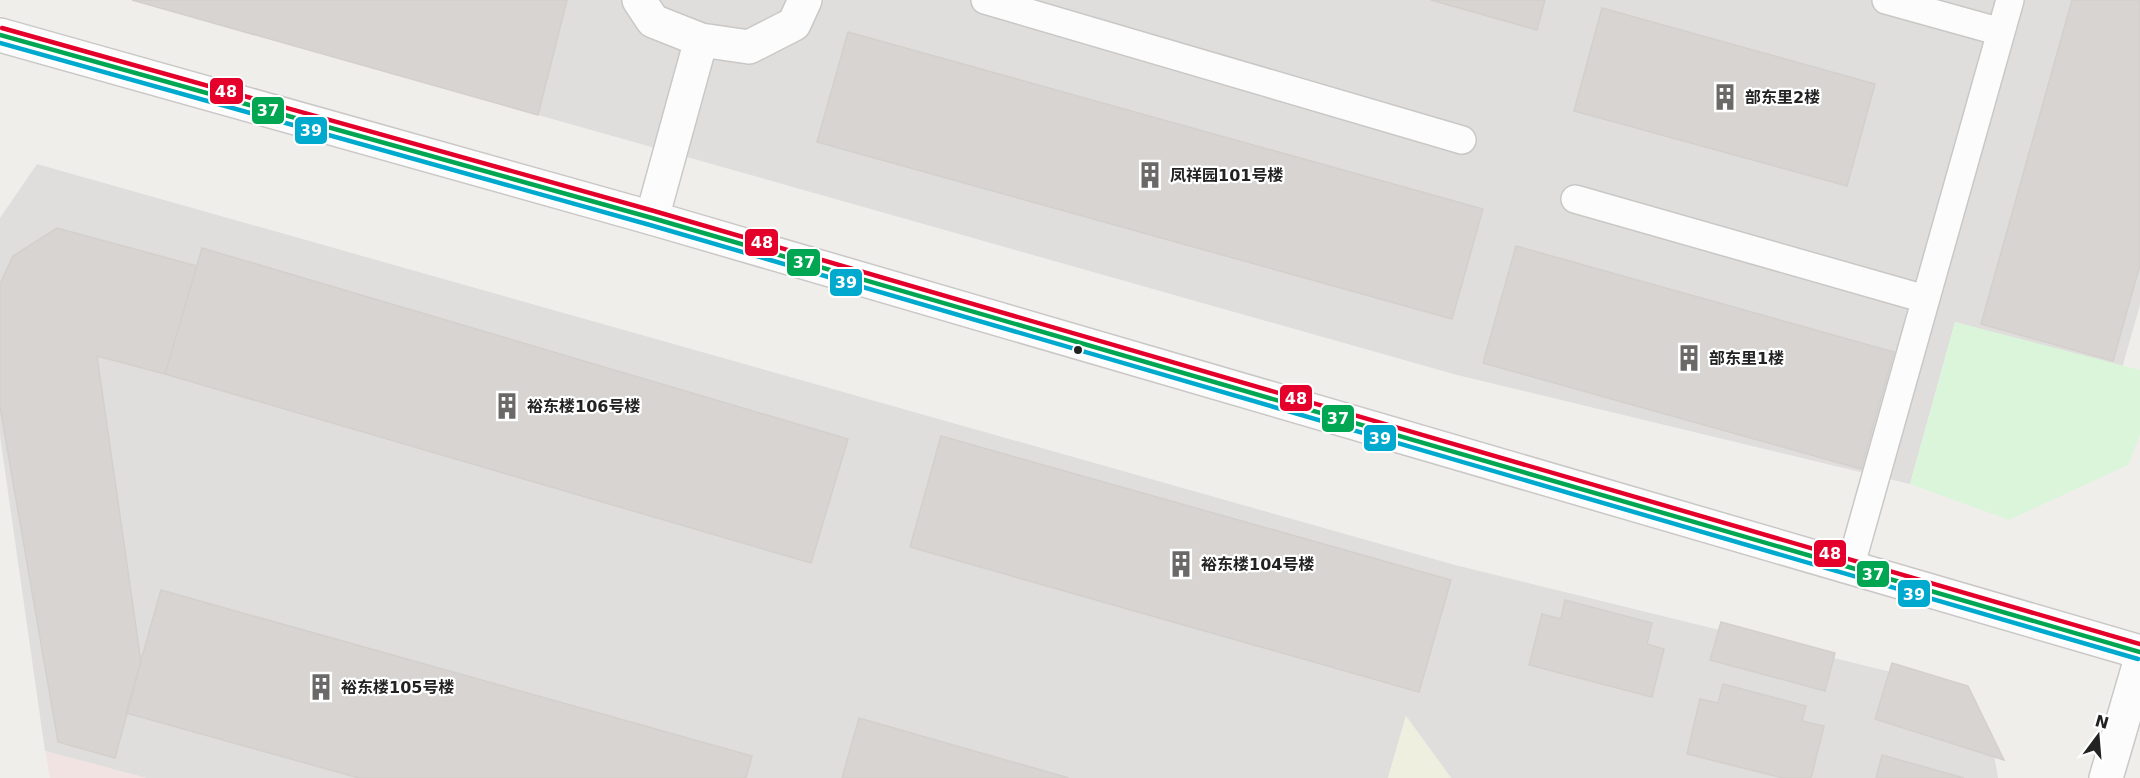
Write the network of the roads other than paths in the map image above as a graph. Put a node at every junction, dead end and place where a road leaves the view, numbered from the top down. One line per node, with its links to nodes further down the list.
1 (639, 0): 8 (street)
2 (805, 0): 8 (street)
3 (985, 0): 9 (lane)
4 (1886, 0): 6 (lane)
5 (2010, 0): 6 (lane)
6 (2001, 32): 12 (lane)
7 (0, 34): 11 (street)
8 (701, 40): 11 (street)
9 (1462, 140)
10 (1575, 199): 12 (lane)
11 (652, 218): 13 (street)
12 (1925, 299): 13 (lane)
13 (1850, 568): 14 (street)
14 (2140, 652)
15 (2140, 662): 16 (street)
16 (2106, 778)

